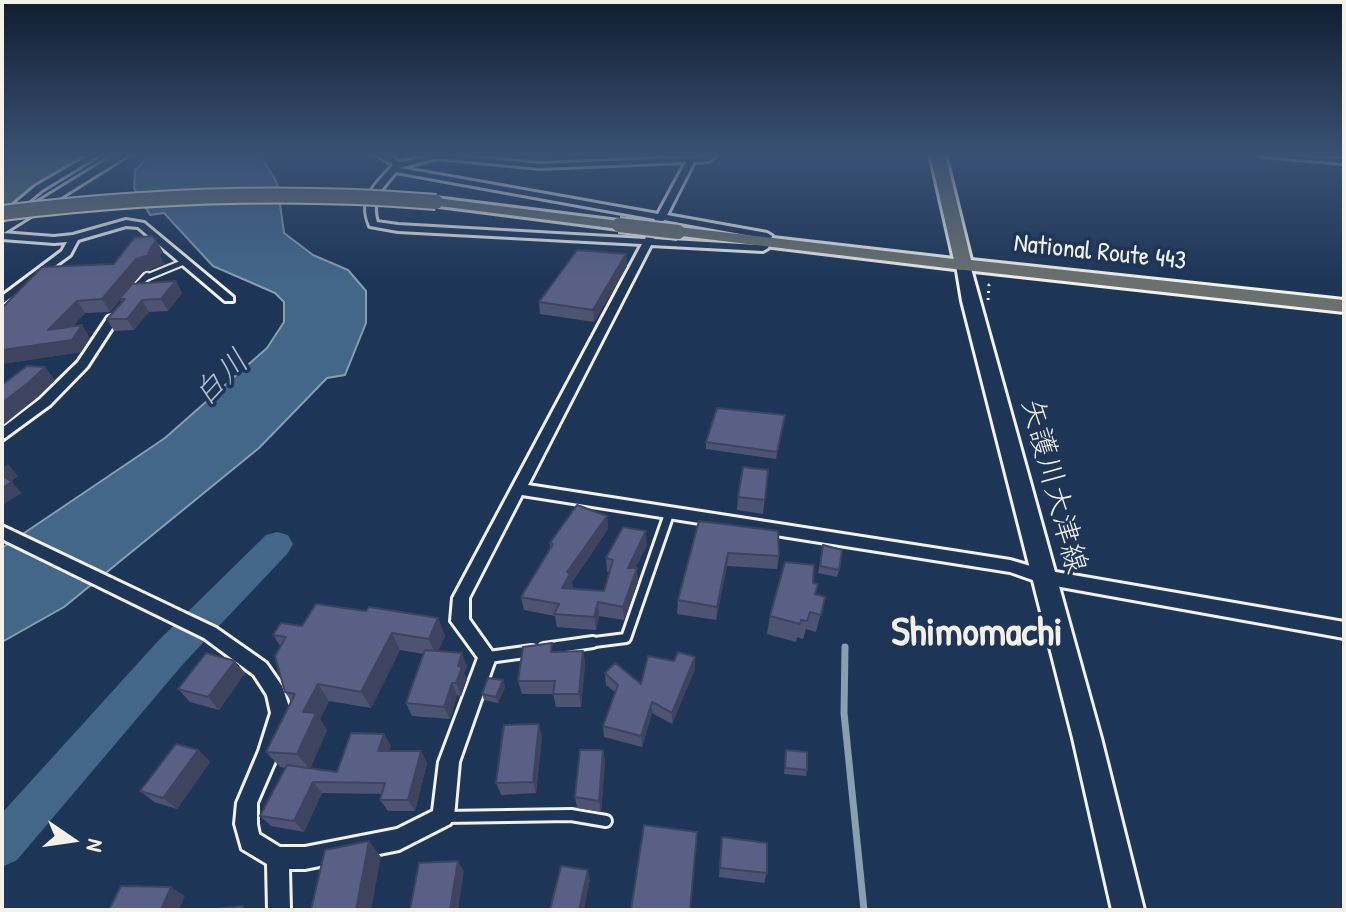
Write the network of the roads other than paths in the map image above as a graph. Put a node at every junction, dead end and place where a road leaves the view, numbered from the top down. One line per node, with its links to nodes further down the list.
1 (28, 197): 9 (street)
2 (56, 197): 11 (main road)
3 (184, 197): 9 (main road, bridge)
4 (354, 197): 15 (main road, bridge)
5 (371, 197): 14 (street)
6 (550, 197): 10 (street)
7 (672, 197): 10 (street)
8 (947, 197): 17 (highway)
9 (2, 216)
10 (661, 218): 14 (street); 15 (street)
11 (2, 230)
12 (2, 236): 13 (street)
13 (74, 238): 16 (street); 20 (street)
14 (650, 241): 15 (street); 24 (street)
15 (766, 242): 17 (main road)
16 (184, 262): 18 (lane); 19 (street)
17 (963, 265): 21 (highway, National Route 443); 27 (main road, 矢護川大津線)
18 (126, 299)
19 (229, 299)
20 (2, 301)
21 (1344, 306)
22 (116, 314): 23 (street)
23 (2, 435)
24 (517, 489): 25 (street); 29 (street)
25 (669, 514): 27 (street); 29 (lane)
26 (2, 532): 32 (street)
27 (1044, 577): 28 (street); 34 (main road, 矢護川大津線)
28 (1344, 630)
29 (487, 657): 30 (street)
30 (443, 817): 31 (lane); 32 (street)
31 (606, 821)
32 (278, 858): 33 (street)
33 (279, 910)
34 (1128, 910)

